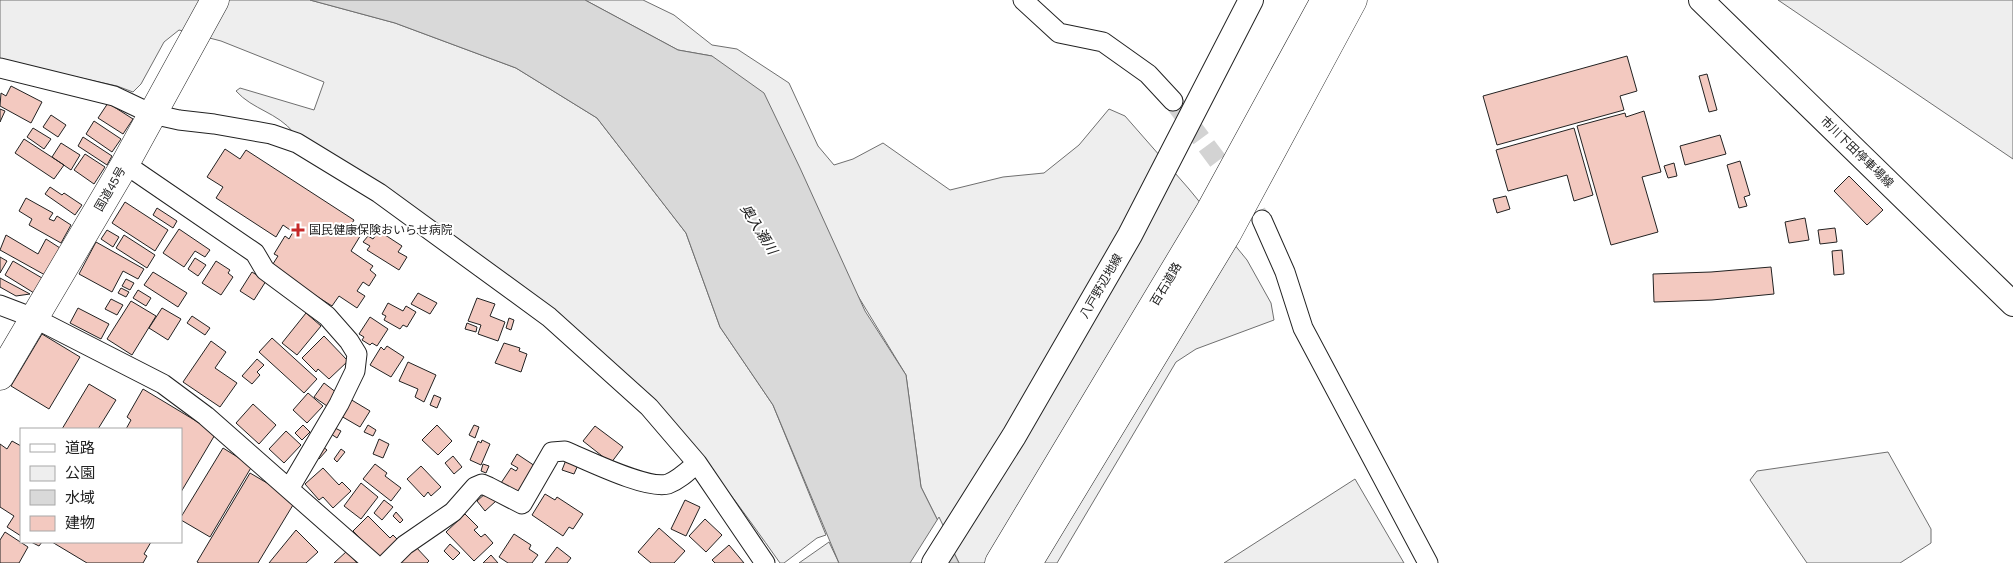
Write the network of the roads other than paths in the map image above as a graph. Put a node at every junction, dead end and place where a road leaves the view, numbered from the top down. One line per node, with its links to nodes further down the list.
1 (215, 0): 9 (highway, 国道45号)
2 (1023, 0): 8 (street)
3 (1251, 0): 21 (main road, 八戸野辺地線)
4 (1325, 0): 22 (highway, 百石道路)
5 (1354, 0): 23 (highway, 百石道路)
6 (1703, 1): 12 (main road, 市川下田停車場線)
7 (2, 72): 9 (street)
8 (1174, 101)
9 (155, 108): 10 (highway, 国道45号); 16 (street)
10 (125, 164): 14 (highway, 国道45号); 17 (street)
11 (1262, 220): 24 (street)
12 (2013, 304)
13 (0, 305): 14 (street)
14 (34, 318): 15 (highway, 国道45号); 17 (street)
15 (0, 376)
16 (697, 464): 19 (street); 20 (street)
17 (290, 489): 18 (street)
18 (373, 563)
19 (387, 563)
20 (765, 563)
21 (934, 563)
22 (999, 563)
23 (1028, 563)
24 (1428, 563)

